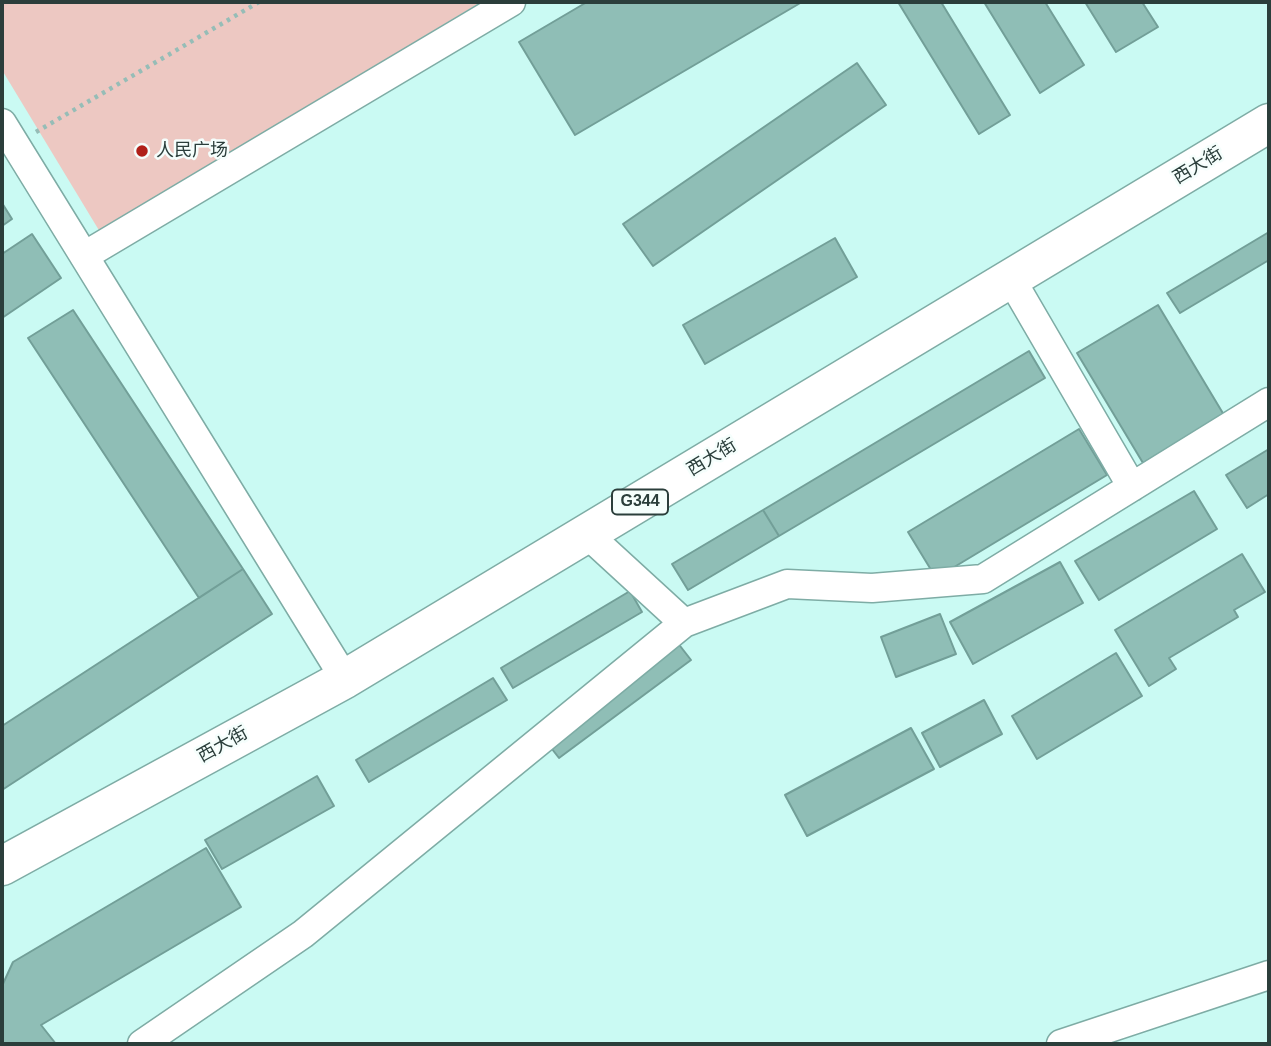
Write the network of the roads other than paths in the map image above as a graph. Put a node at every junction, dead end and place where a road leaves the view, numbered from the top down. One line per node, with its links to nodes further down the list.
1 (511, 2): 4 (street)
2 (1269, 123): 5 (highway, 西大街 / G344)
3 (8, 133): 4 (street)
4 (84, 256): 10 (street)
5 (1011, 279): 7 (street); 8 (highway, 西大街 / G344)
6 (1269, 402): 7 (street)
7 (1132, 487): 9 (street)
8 (587, 534): 9 (street); 10 (highway, 西大街 / G344)
9 (684, 623): 13 (street)
10 (345, 679): 11 (highway, 西大街 / G344)
11 (2, 866)
12 (1269, 975): 14 (street)
13 (142, 1044)
14 (1061, 1044)

